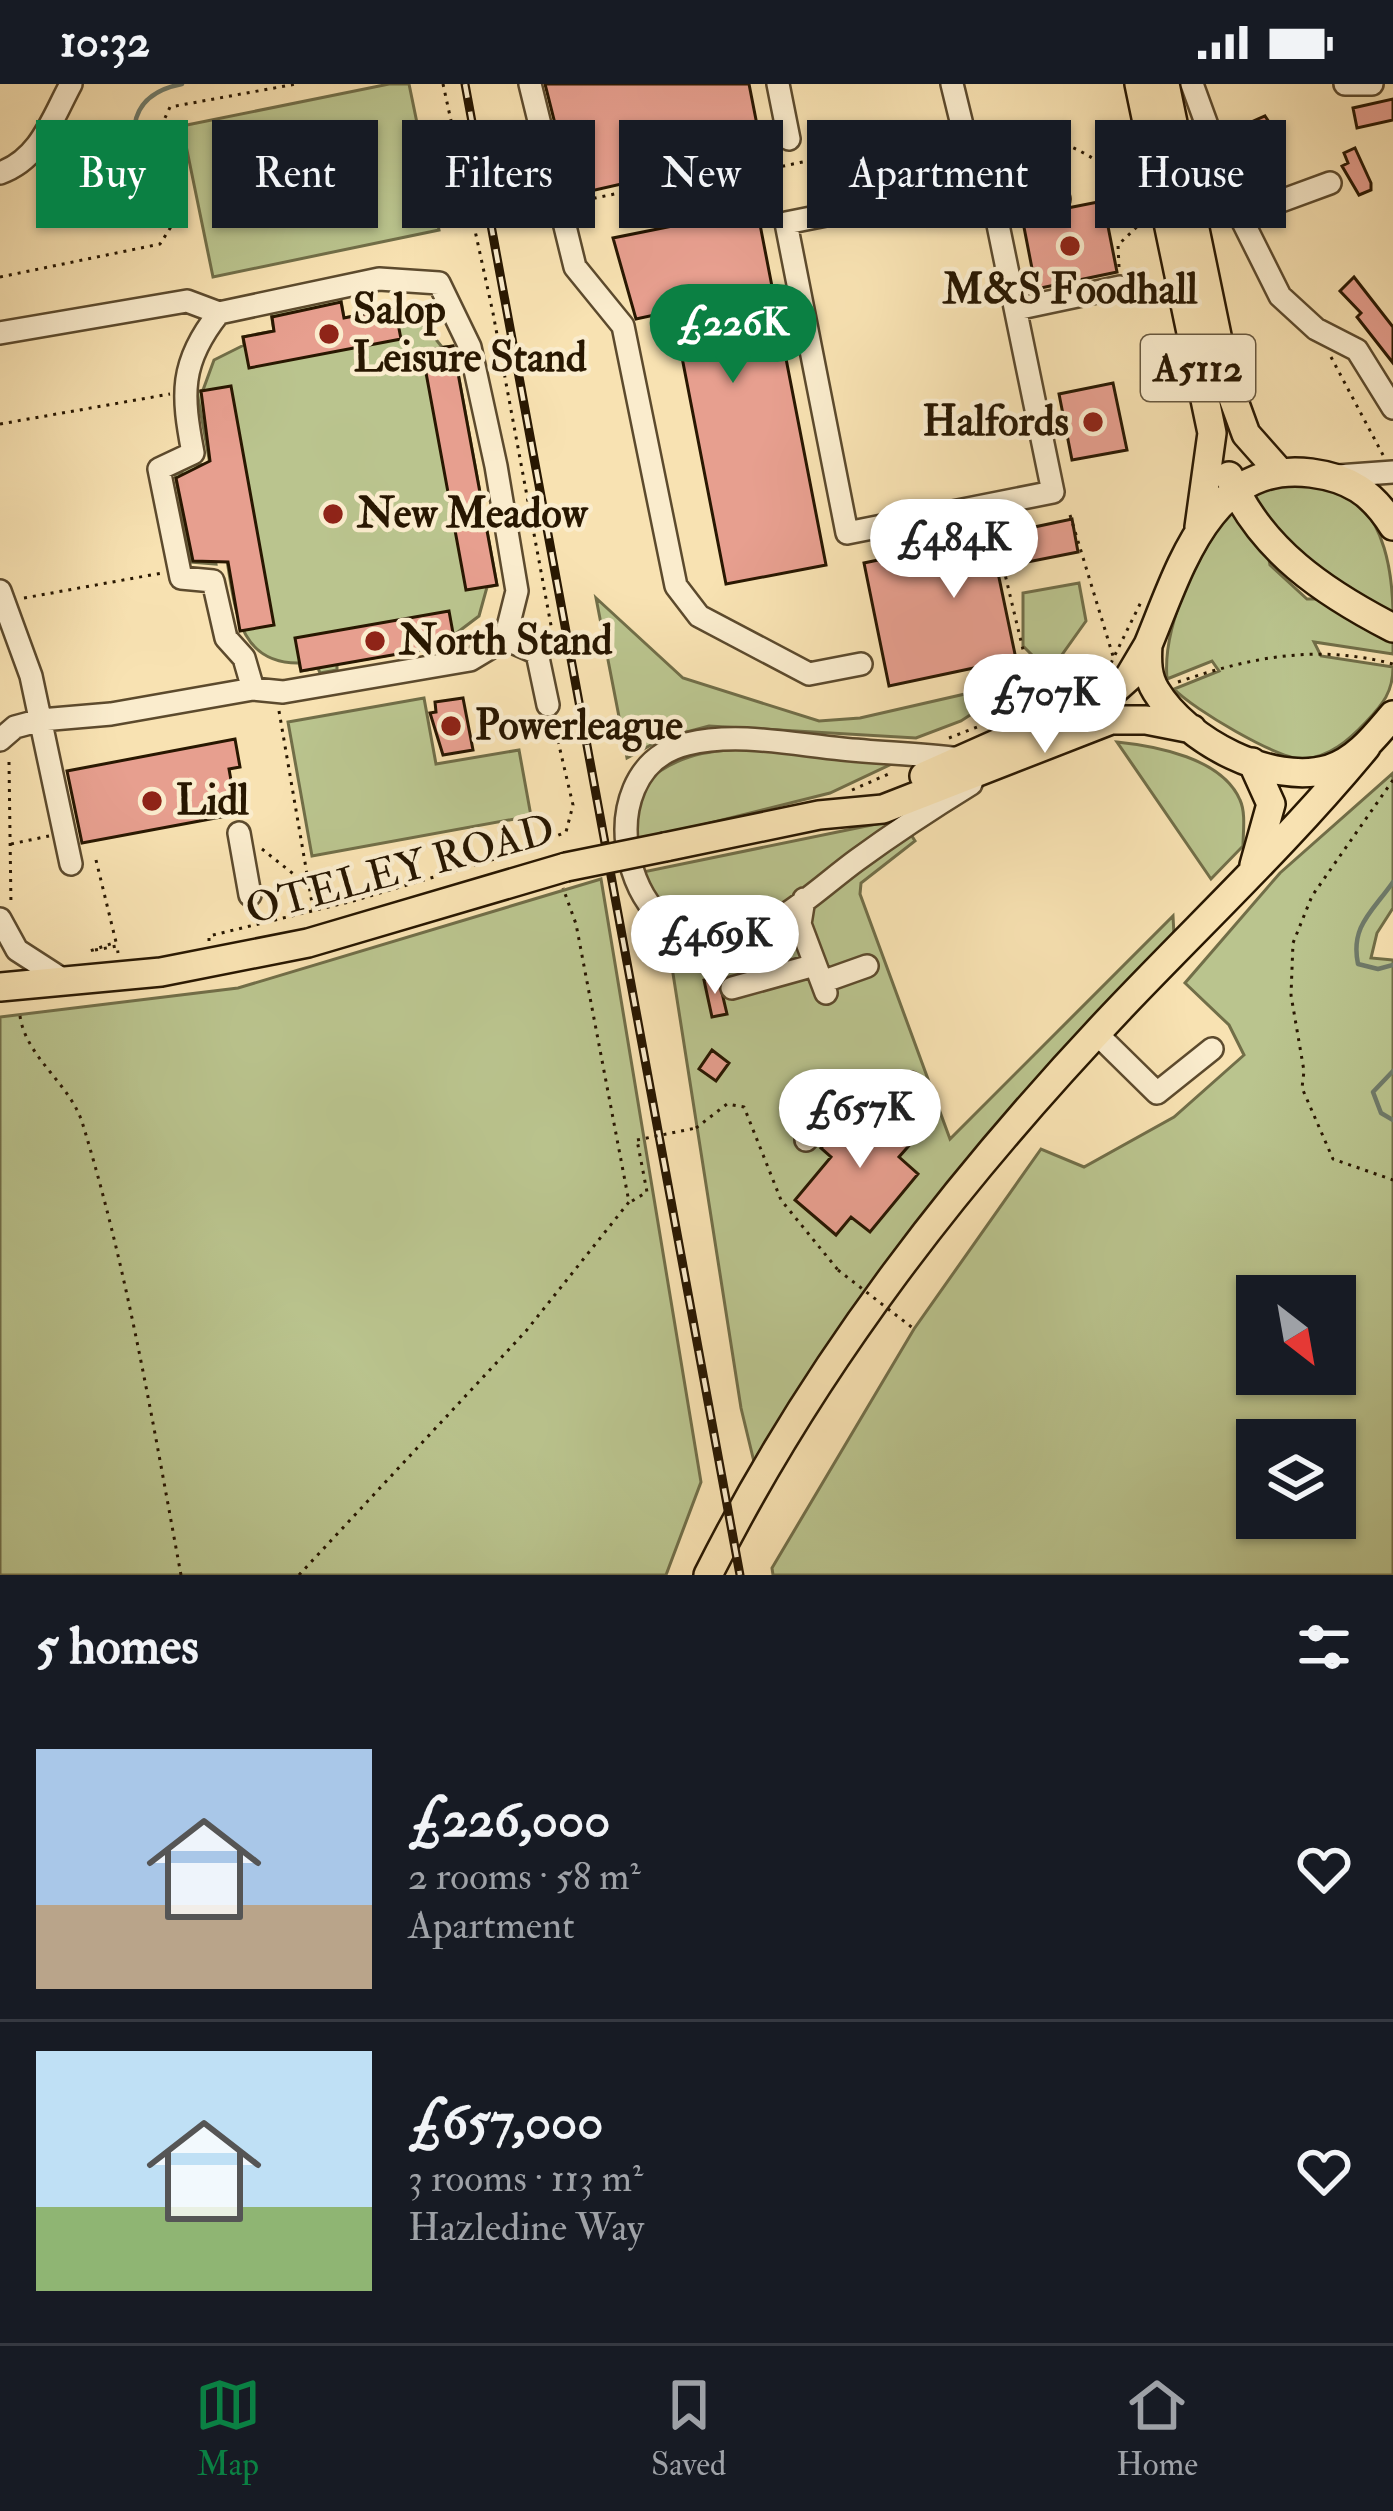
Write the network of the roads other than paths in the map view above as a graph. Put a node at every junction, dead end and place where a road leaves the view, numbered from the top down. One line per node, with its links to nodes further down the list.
1 (70, 84): 13 (street)
2 (530, 84): 35 (street)
3 (778, 84): 12 (street)
4 (1139, 84): 24 (main road, A5112)
5 (1166, 84): 26 (main road, A5112)
6 (1192, 84): 11 (street)
7 (1345, 84): 8 (street)
8 (1372, 84)
9 (953, 90): 10 (street)
10 (961, 120)
11 (1201, 120)
12 (789, 139)
13 (0, 172)
14 (1330, 183): 15 (street)
15 (1286, 199)
16 (807, 219): 20 (street)
17 (999, 228): 20 (street)
18 (1246, 228): 23 (street)
19 (1120, 287): 20 (street)
20 (1016, 309)
21 (219, 313): 22 (street); 33 (street); 36 (street)
22 (0, 333)
23 (1393, 408)
24 (1212, 433): 28 (main road); 30 (main road, A5112)
25 (1389, 466): 27 (street)
26 (1277, 469): 27 (main road); 28 (main road)
27 (1337, 476): 29 (main road)
28 (1234, 488): 30 (main road); 32 (main road)
29 (1391, 514)
30 (1198, 538): 34 (main road, OTELEY ROAD)
31 (6, 595): 39 (street)
32 (1393, 628)
33 (505, 639): 36 (street); 37 (street)
34 (1148, 645): 40 (main road); 43 (main road, OTELEY ROAD)
35 (861, 664)
36 (264, 690): 39 (street)
37 (554, 715)
38 (1393, 715): 42 (main road)
39 (41, 720): 41 (street); 48 (street)
40 (1194, 730): 44 (main road, OTELEY ROAD); 45 (main road)
41 (0, 740)
42 (1366, 746): 45 (main road); 49 (main road)
43 (951, 750): 46 (main road, OTELEY ROAD); 53 (street)
44 (1012, 758): 46 (main road, OTELEY ROAD); 51 (street)
45 (1252, 762): 49 (main road)
46 (819, 815): 58 (main road, OTELEY ROAD, bridge)
47 (239, 833): 50 (street)
48 (71, 864)
49 (1246, 879): 61 (main road)
50 (250, 895)
51 (804, 899): 53 (street); 54 (street)
52 (6, 918): 58 (street)
53 (769, 923): 54 (street)
54 (802, 932): 57 (street)
55 (867, 966): 57 (street)
56 (0, 978): 59 (street)
57 (821, 980): 60 (street)
58 (65, 981): 59 (main road, OTELEY ROAD)
59 (0, 987)
60 (732, 988)
61 (1096, 1034): 62 (street); 65 (main road)
62 (1212, 1049)
63 (910, 1083): 64 (street)
64 (806, 1140)
65 (709, 1575)

